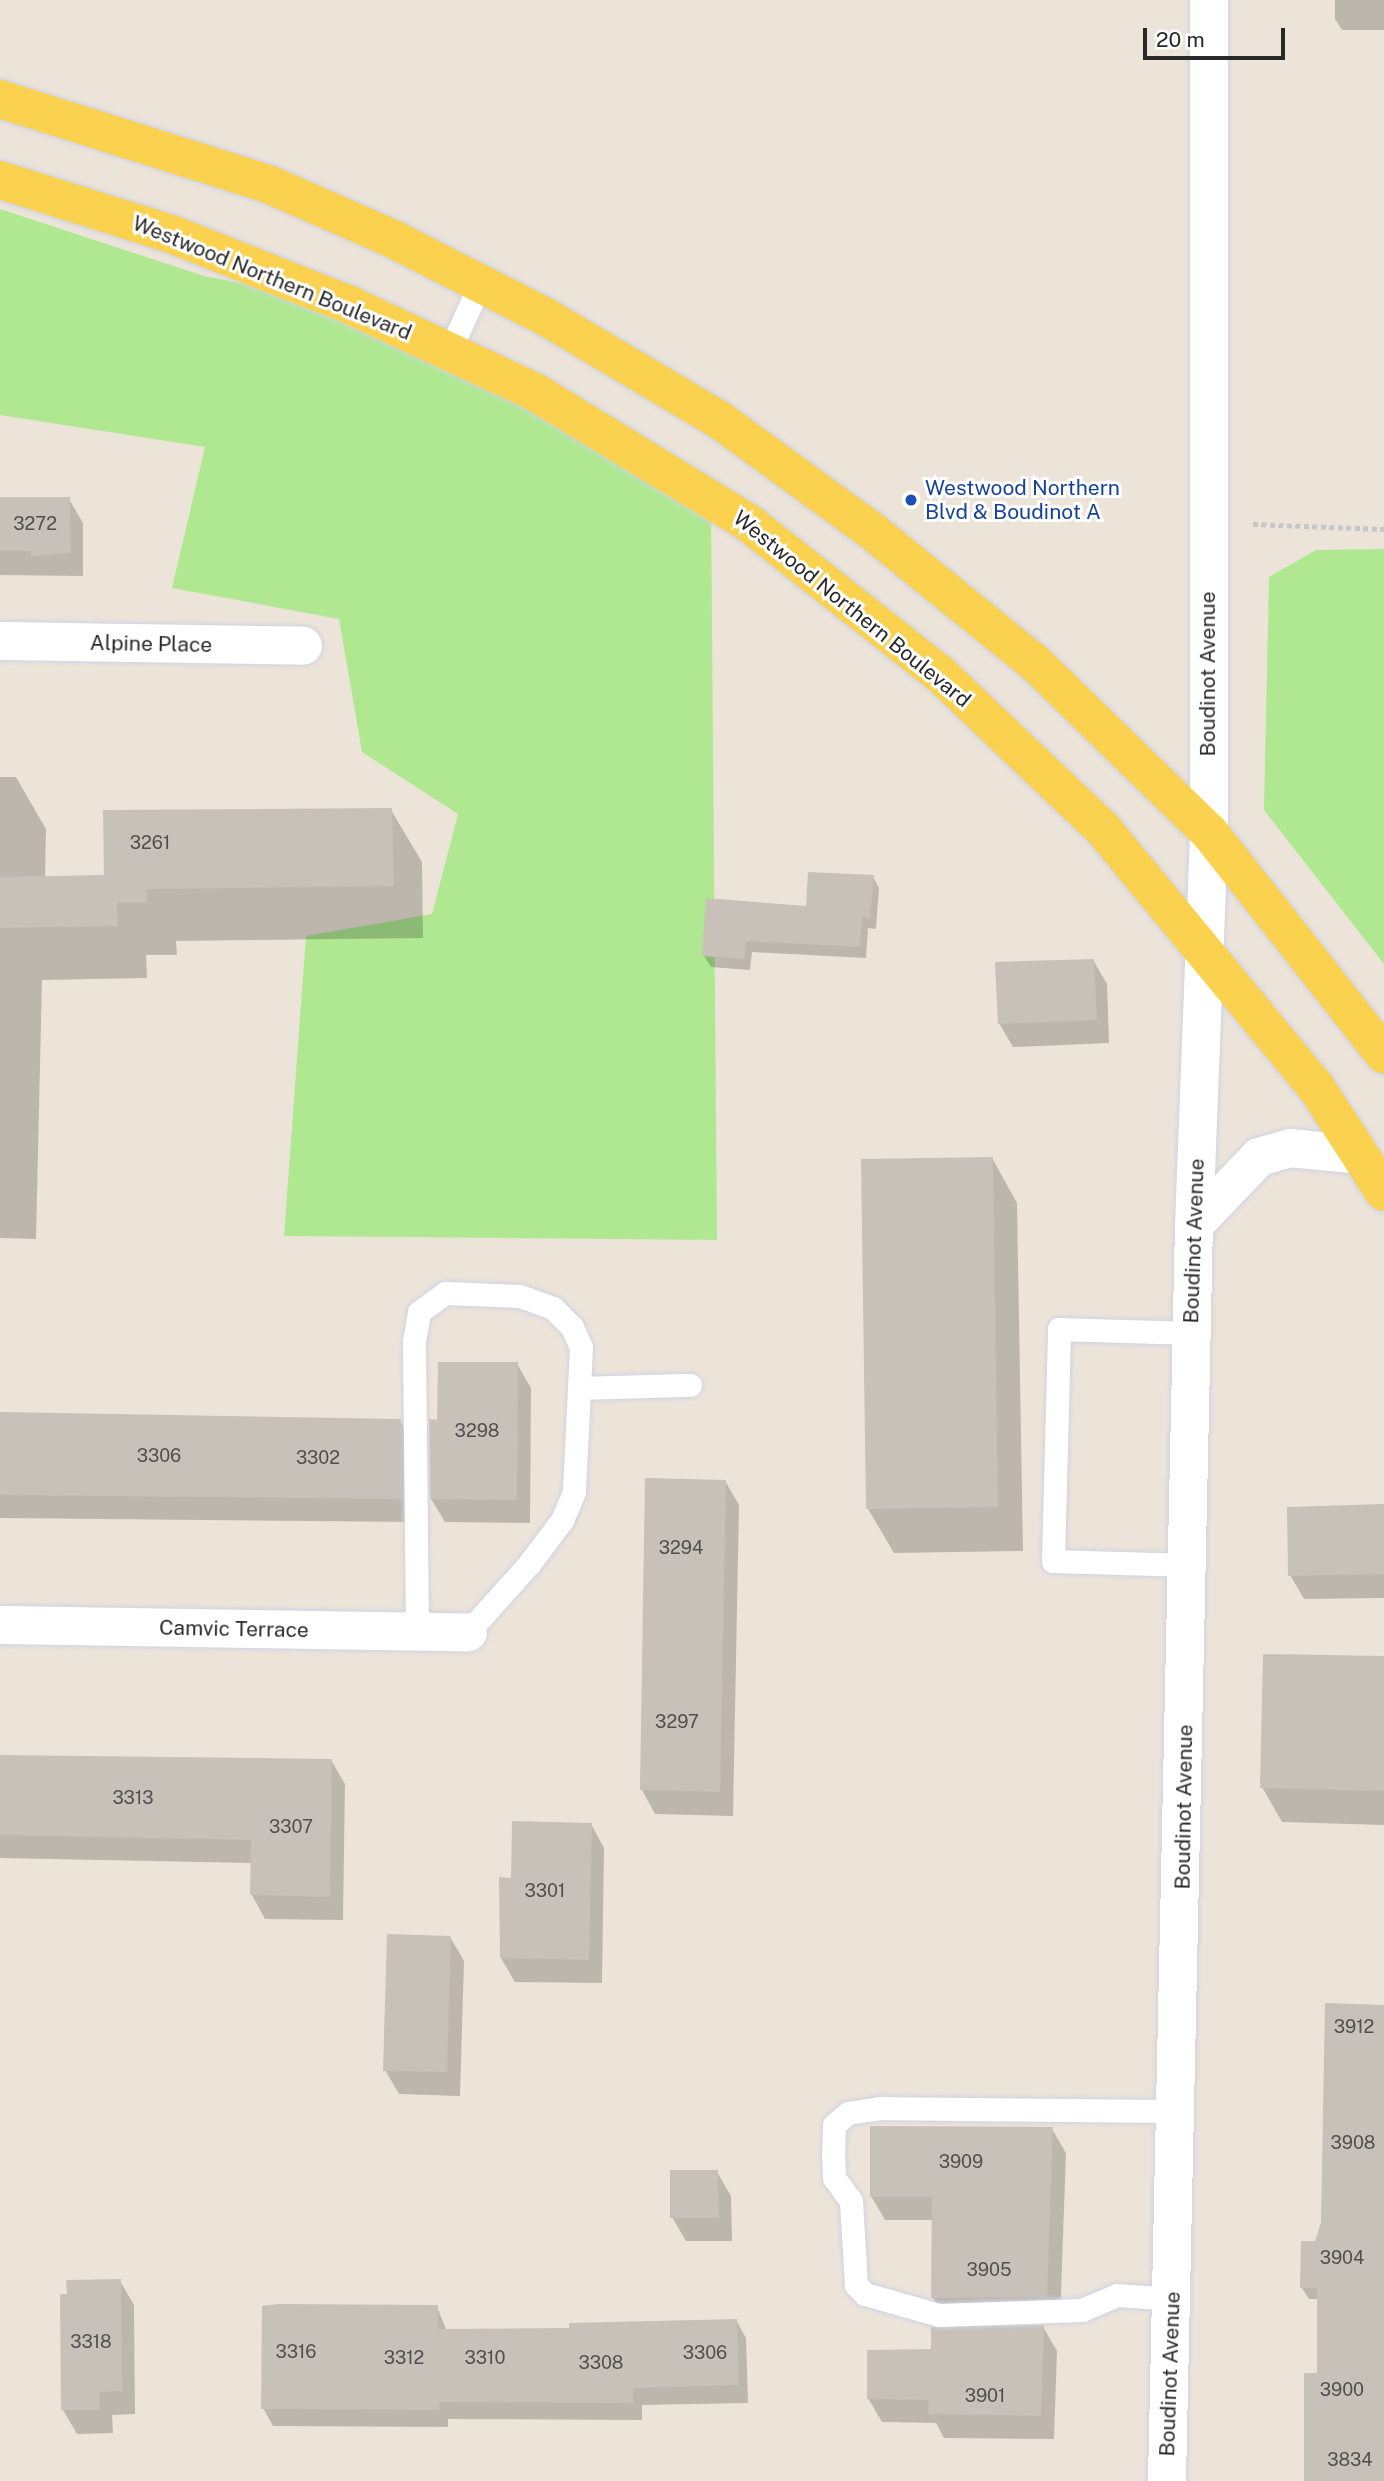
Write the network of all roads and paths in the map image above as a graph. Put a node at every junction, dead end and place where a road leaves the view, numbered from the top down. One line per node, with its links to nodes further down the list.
1 (1209, 0): 6 (street, Boudinot Avenue)
2 (0, 99): 4 (main road)
3 (0, 180): 5 (main road, Westwood Northern Boulevard)
4 (480, 284): 5 (lane); 10 (main road)
5 (449, 352): 11 (main road, Westwood Northern Boulevard)
6 (1207, 524): 7 (path); 10 (street, Boudinot Avenue)
7 (1384, 529)
8 (0, 641): 9 (street, Alpine Place)
9 (303, 646)
10 (1209, 832): 11 (street, Boudinot Avenue); 12 (main road)
11 (1204, 953): 13 (main road, Westwood Northern Boulevard); 15 (street, Boudinot Avenue)
12 (1384, 1054)
13 (1360, 1155): 14 (main road, Westwood Northern Boulevard); 15 (street)
14 (1384, 1192)
15 (1194, 1225): 16 (street, Boudinot Avenue)
16 (1192, 1333): 19 (street, Boudinot Avenue); 19 (lane)
17 (690, 1385): 18 (lane)
18 (580, 1388): 21 (lane); 22 (lane)
19 (1188, 1565): 23 (street, Boudinot Avenue)
20 (0, 1625): 21 (street, Camvic Terrace)
21 (417, 1632): 22 (street, Camvic Terrace)
22 (468, 1632)
23 (1177, 2110): 24 (street, Boudinot Avenue); 24 (lane)
24 (1172, 2299): 25 (street, Boudinot Avenue)
25 (1167, 2481)

